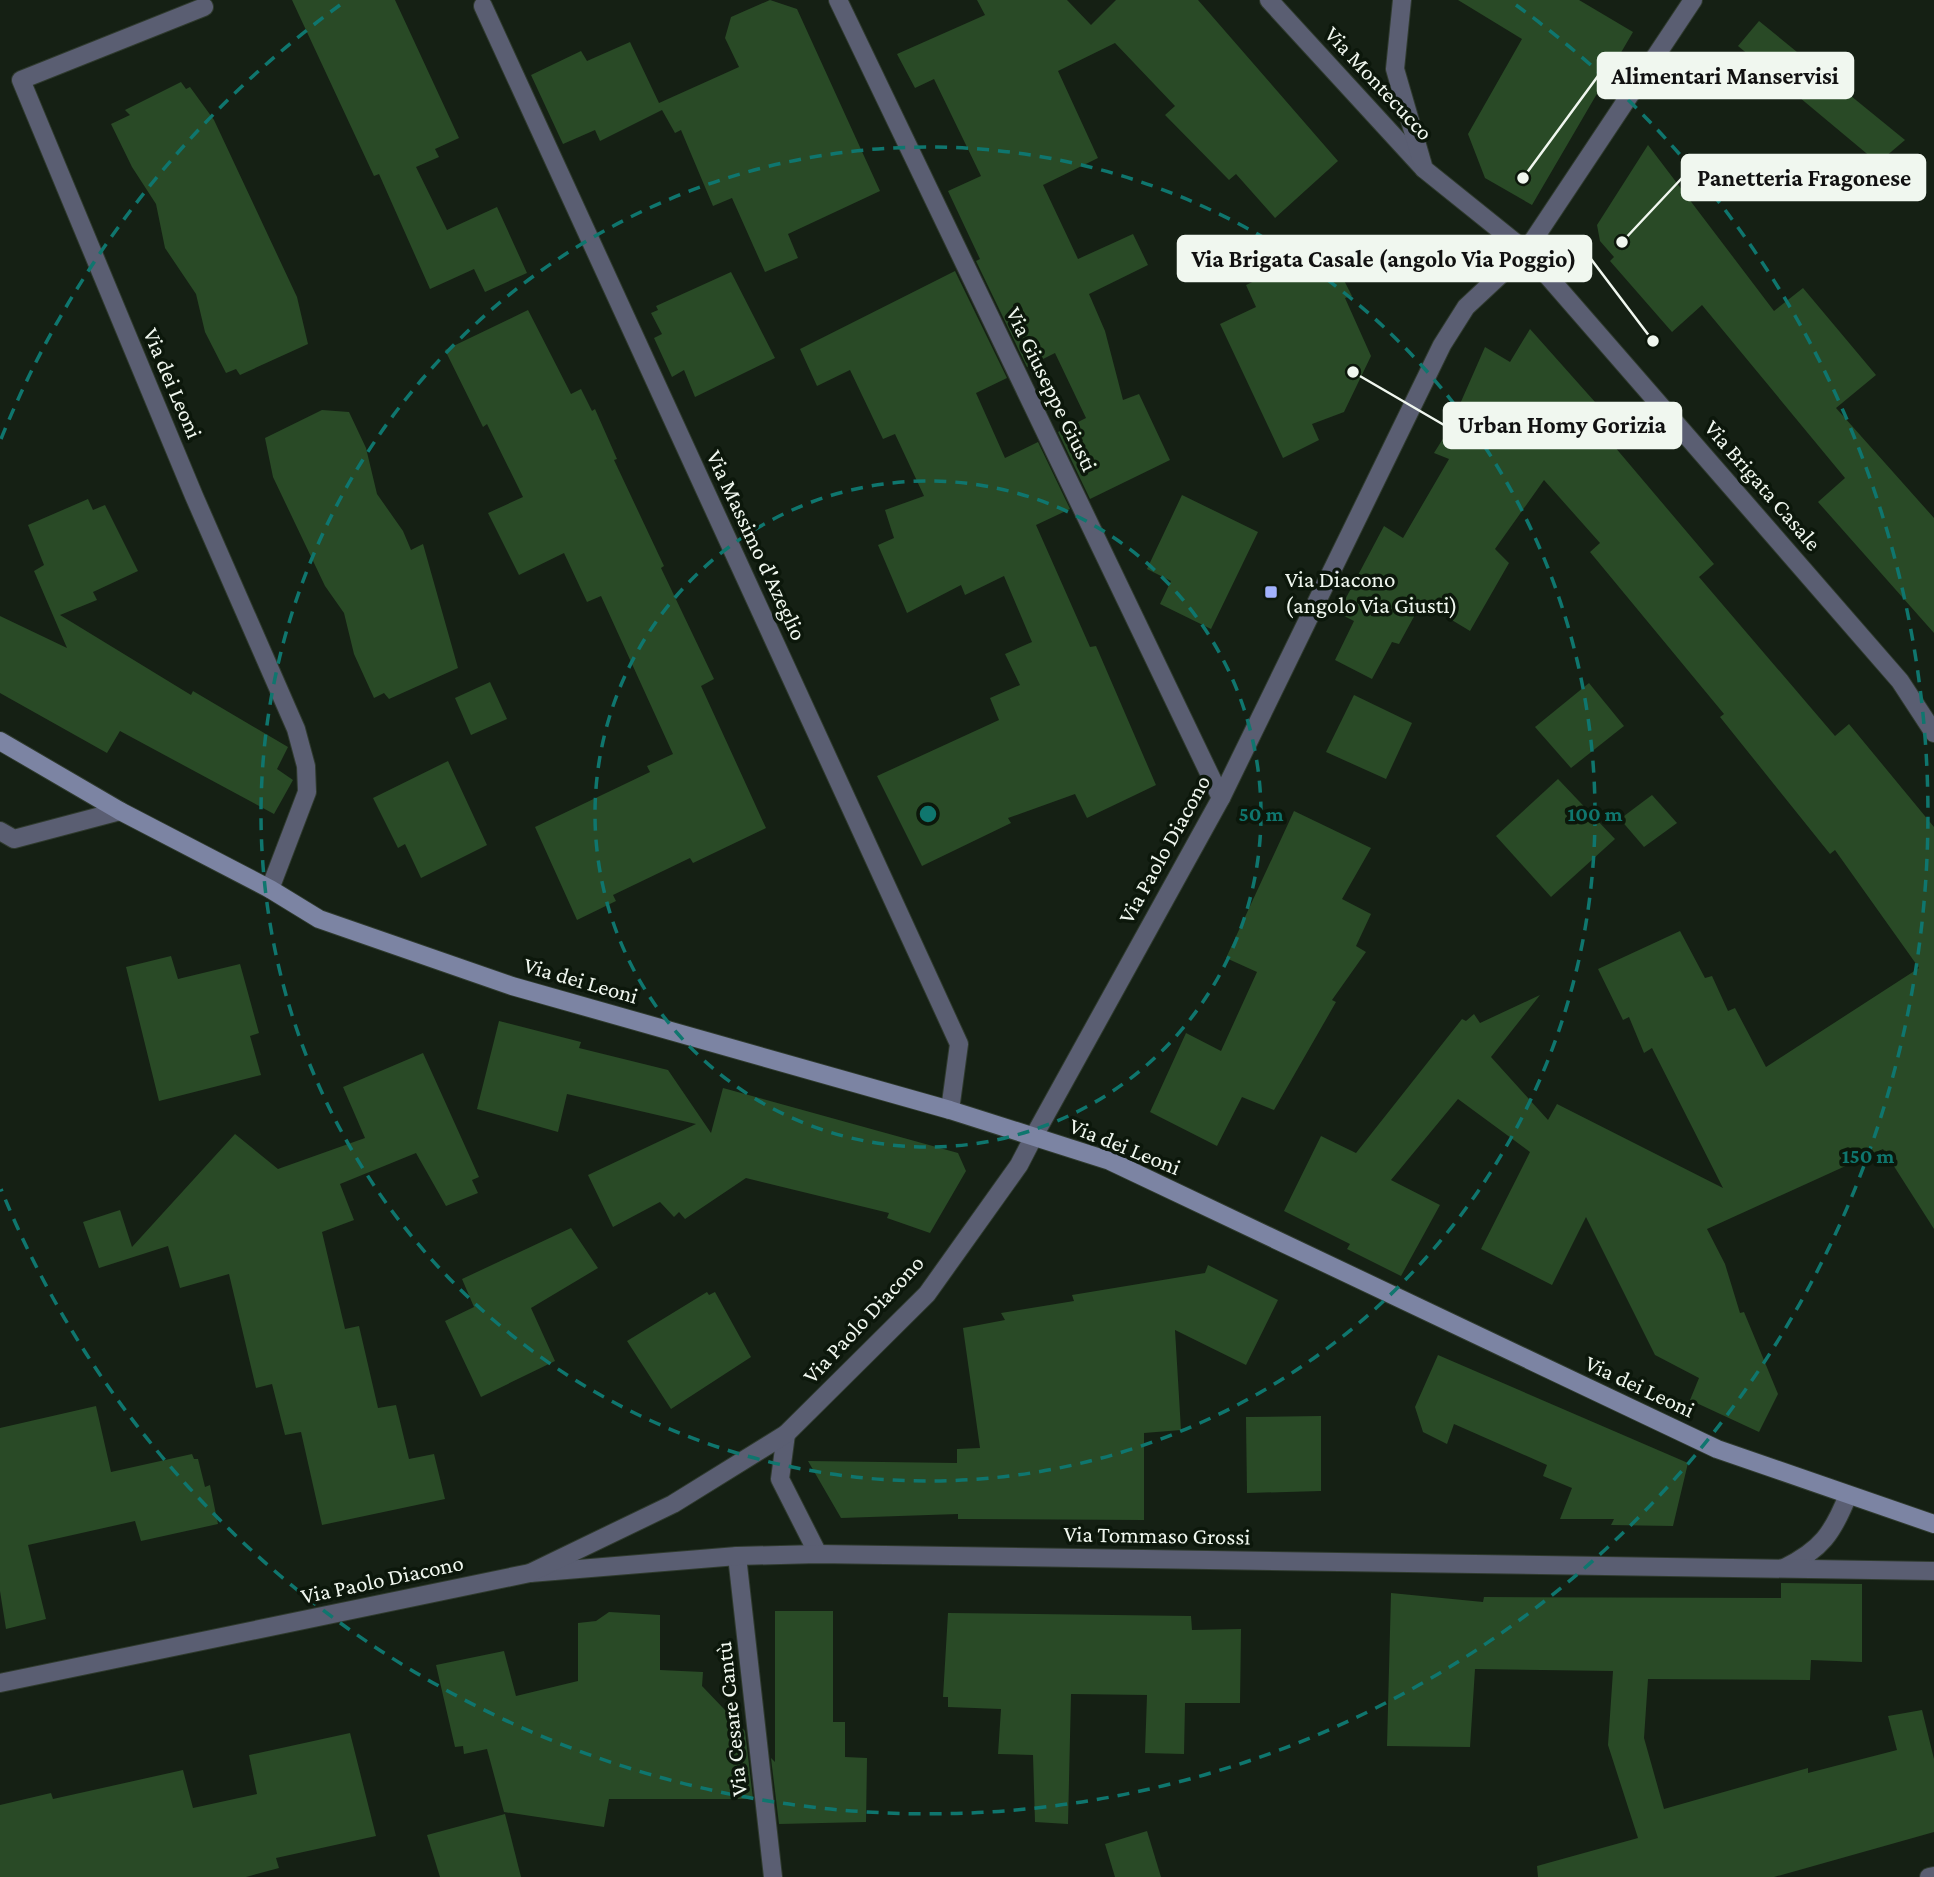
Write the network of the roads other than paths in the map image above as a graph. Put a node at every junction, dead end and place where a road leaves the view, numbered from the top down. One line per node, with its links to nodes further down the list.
1 (838, 0): 11 (street, Via Giuseppe Giusti)
2 (1269, 0): 7 (street, Via Montecucco)
3 (1402, 0): 7 (street)
4 (1693, 0): 8 (street, Via Paolo Diacono)
5 (483, 6): 15 (street, Via Massimo d'Azeglio)
6 (204, 7): 14 (street, Via dei Leoni)
7 (1424, 169): 8 (street, Via Brigata Casale)
8 (1526, 251): 9 (street, Via Brigata Casale); 11 (street, Via Paolo Diacono)
9 (1934, 733)
10 (0, 741): 12 (main road, Via dei Leoni)
11 (1221, 798): 16 (street, Via Paolo Diacono)
12 (120, 811): 13 (street); 14 (main road, Via dei Leoni)
13 (0, 831)
14 (270, 889): 15 (main road, Via dei Leoni)
15 (950, 1110): 16 (main road, Via dei Leoni)
16 (1034, 1136): 17 (street, Via Paolo Diacono); 18 (main road, Via dei Leoni)
17 (786, 1434): 20 (street); 24 (street, Via Paolo Diacono)
18 (1848, 1495): 19 (main road, Via dei Leoni); 22 (street)
19 (1934, 1524)
20 (818, 1554): 21 (street, Via Tommaso Grossi); 22 (street, Via Tommaso Grossi)
21 (737, 1556): 24 (street, Via Tommaso Grossi); 26 (street, Via Cesare Cantù)
22 (1784, 1568): 23 (street, Via Tommaso Grossi)
23 (1934, 1571)
24 (530, 1573): 25 (street, Via Paolo Diacono)
25 (0, 1683)
26 (773, 1877)

